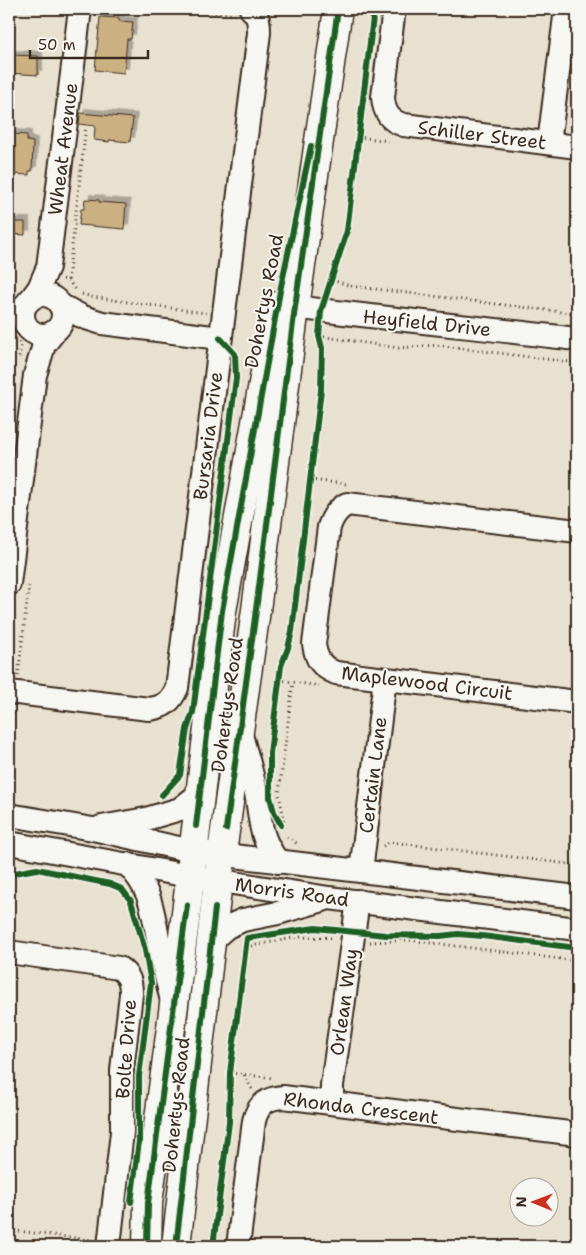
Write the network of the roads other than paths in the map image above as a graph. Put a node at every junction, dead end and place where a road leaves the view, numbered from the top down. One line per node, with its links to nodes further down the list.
1 (80, 9): 8 (street, Wheat Avenue)
2 (394, 9): 6 (street, Schiller Street)
3 (566, 9): 6 (street)
4 (244, 12): 15 (street, Bursaria Drive)
5 (338, 15): 11 (main road, Dohertys Road)
6 (549, 144): 7 (street, Schiller Street)
7 (577, 147)
8 (56, 272): 9 (street, Wheat Avenue); 10 (street, Wheat Avenue)
9 (22, 302): 10 (street); 12 (street)
10 (59, 304): 13 (street); 14 (street)
11 (286, 306): 16 (street, Heyfield Drive); 24 (main road, Dohertys Road); 25 (main road, Dohertys Road)
12 (20, 323): 14 (street); 17 (street)
13 (102, 323): 14 (street); 15 (street)
14 (57, 329): 17 (street)
15 (220, 338): 22 (street, Bursaria Drive)
16 (577, 339)
17 (35, 375): 18 (street)
18 (16, 468): 20 (street)
19 (577, 531): 21 (street, Maplewood Circuit)
20 (19, 582)
21 (385, 679): 23 (street, Maplewood Circuit); 30 (street, Certain Lane)
22 (12, 692)
23 (577, 702)
24 (240, 729): 29 (main road, Dohertys Road); 31 (street)
25 (200, 793): 27 (street); 33 (main road, Dohertys Road)
26 (9, 814): 27 (street, Morris Road)
27 (93, 829): 33 (street, Morris Road)
28 (9, 843): 32 (street, Morris Road)
29 (222, 854): 31 (street, Morris Road); 33 (street, Morris Road); 34 (main road, Dohertys Road)
30 (362, 860): 31 (street, Morris Road); 35 (street, Morris Road)
31 (278, 862)
32 (127, 864): 33 (street, Morris Road); 41 (street)
33 (191, 864): 34 (street, Morris Road); 41 (main road, Dohertys Road)
34 (218, 881): 36 (street, Morris Road); 39 (main road, Dohertys Road)
35 (577, 897)
36 (329, 898): 37 (street, Morris Road); 39 (street)
37 (358, 901): 38 (street, Morris Road); 42 (street, Orlean Way)
38 (577, 929)
39 (212, 940): 46 (main road, Dohertys Road)
40 (9, 952): 44 (street, Bolte Drive)
41 (173, 1006): 45 (main road, Dohertys Road)
42 (332, 1103): 43 (street, Rhonda Crescent); 47 (street, Rhonda Crescent)
43 (577, 1134)
44 (101, 1243)
45 (147, 1246)
46 (176, 1246)
47 (238, 1246)

